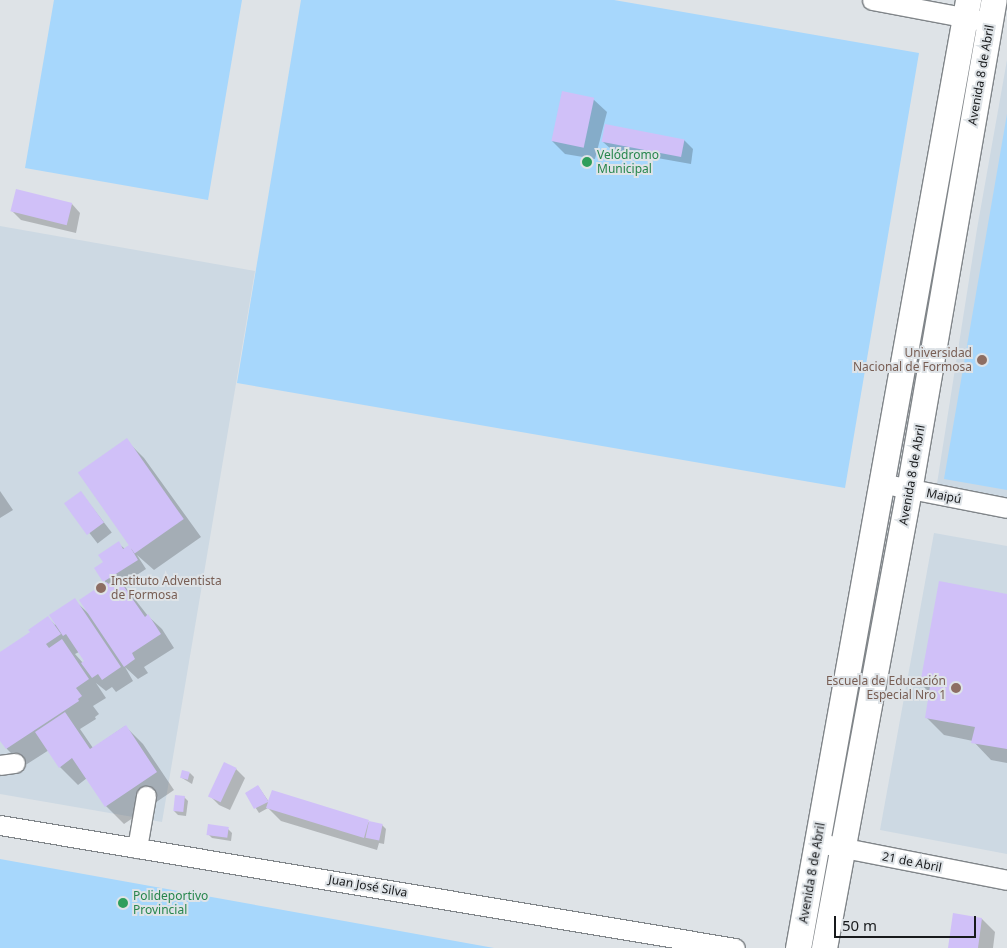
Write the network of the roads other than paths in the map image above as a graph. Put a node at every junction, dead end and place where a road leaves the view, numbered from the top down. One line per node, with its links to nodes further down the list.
1 (872, 0): 2 (street)
2 (966, 8): 3 (street); 4 (main road, Avenida 8 de Abril)
3 (992, 11): 5 (main road, Avenida 8 de Abril)
4 (880, 483): 5 (street, Maipú); 9 (main road, Avenida 8 de Abril)
5 (909, 490): 6 (street, Maipú); 11 (main road, Avenida 8 de Abril)
6 (1007, 508)
7 (146, 796): 10 (street)
8 (0, 825): 10 (street, Juan José Silva)
9 (818, 842): 11 (street, 21 de Abril); 14 (main road, Avenida 8 de Abril)
10 (137, 848): 13 (street, Juan José Silva)
11 (843, 849): 12 (street, 21 de Abril); 15 (main road, Avenida 8 de Abril)
12 (1007, 880)
13 (735, 948)
14 (798, 948)
15 (824, 948)

